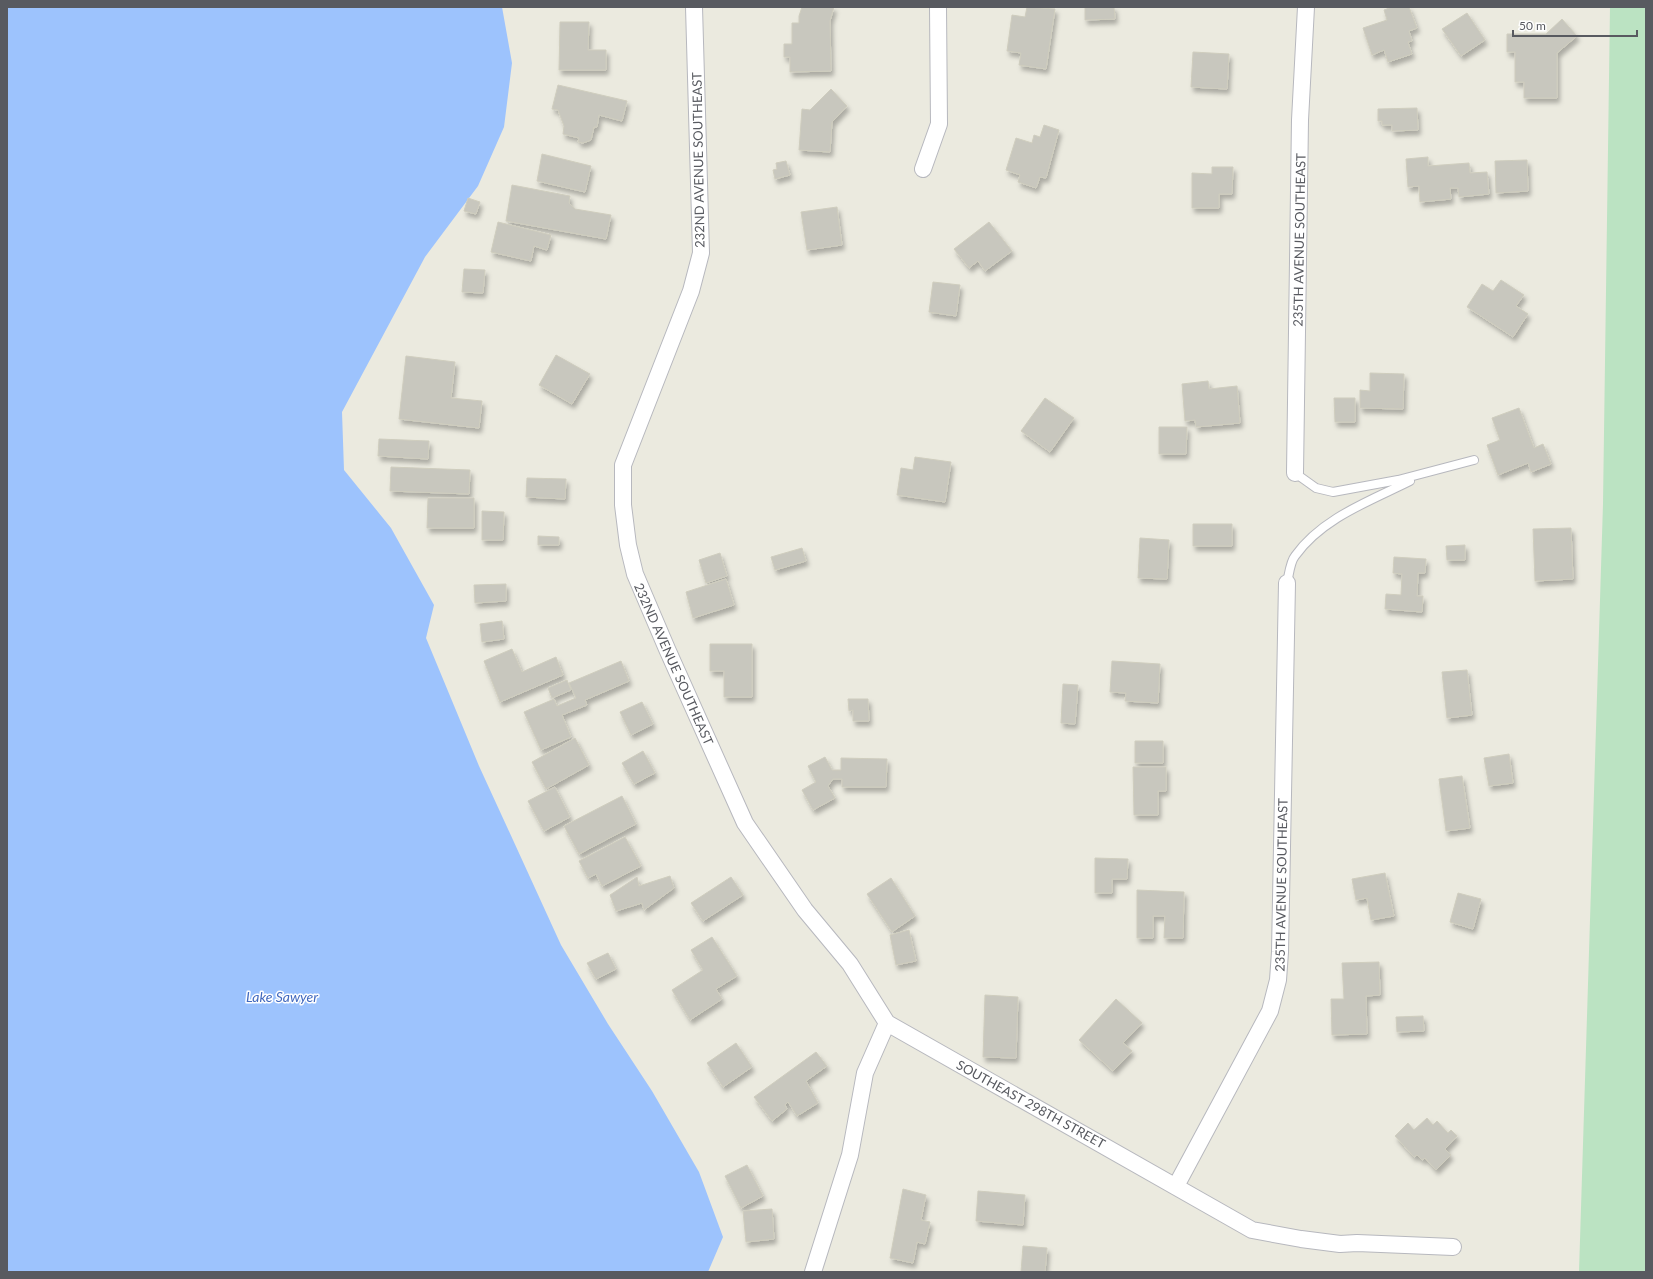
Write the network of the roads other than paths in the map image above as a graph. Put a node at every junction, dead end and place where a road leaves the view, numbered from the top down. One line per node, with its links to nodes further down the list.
1 (694, 7): 9 (street, 232ND AVENUE SOUTHEAST)
2 (938, 7): 4 (street)
3 (1306, 7): 6 (street, 235TH AVENUE SOUTHEAST)
4 (923, 168)
5 (1474, 460): 7 (lane)
6 (1295, 473): 7 (lane)
7 (1425, 473): 8 (lane)
8 (1287, 582): 10 (street, 235TH AVENUE SOUTHEAST)
9 (887, 1023): 10 (street, SOUTHEAST 298TH STREET); 12 (street)
10 (1176, 1186): 11 (street, SOUTHEAST 298TH STREET)
11 (1452, 1247)
12 (813, 1272)

